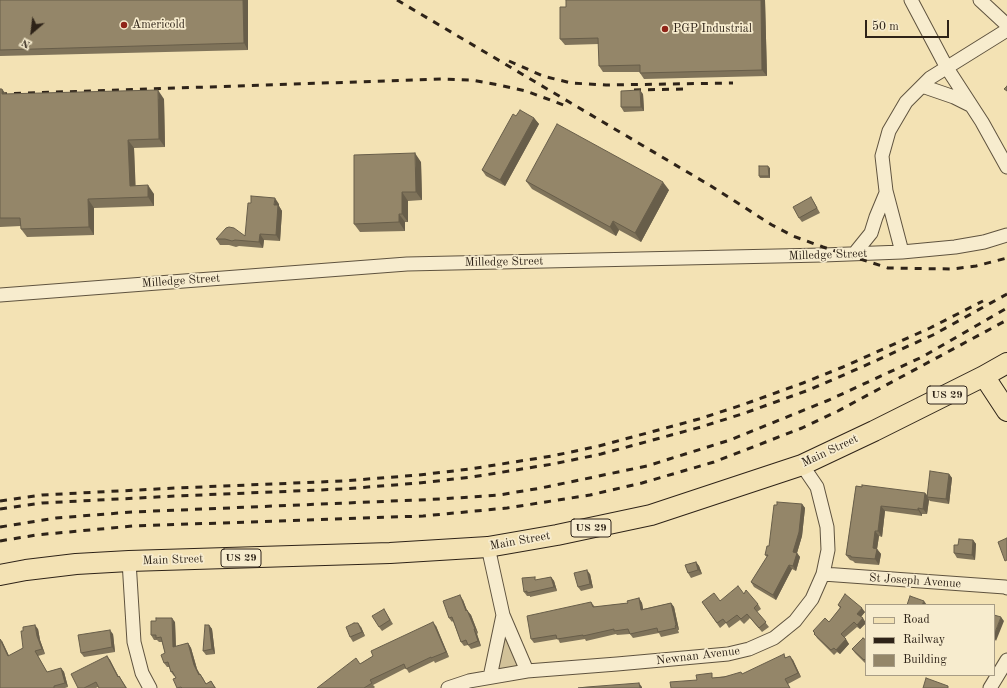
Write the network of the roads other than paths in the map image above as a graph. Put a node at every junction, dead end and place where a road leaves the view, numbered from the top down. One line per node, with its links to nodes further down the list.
1 (911, 0): 5 (street)
2 (980, 0): 3 (street)
3 (1007, 25)
4 (1007, 30): 5 (street)
5 (947, 68): 6 (street); 7 (street)
6 (922, 86): 7 (street); 9 (street)
7 (971, 106): 8 (street)
8 (1007, 167)
9 (886, 193): 11 (street); 12 (street)
10 (1007, 235): 11 (street, Milledge Street)
11 (902, 252): 12 (street, Milledge Street)
12 (854, 254): 13 (street, Milledge Street)
13 (0, 295)
14 (1007, 363): 15 (main road, Main Street / US 29)
15 (984, 376): 16 (main road); 17 (main road, Main Street / US 29)
16 (1007, 411)
17 (802, 464): 18 (main road, Main Street / US 29); 20 (street, Newnan Avenue)
18 (488, 547): 19 (main road, Main Street / US 29); 23 (street)
19 (129, 561): 21 (main road, Main Street / US 29); 27 (street)
20 (823, 574): 22 (street, St Joseph Avenue); 25 (street, Newnan Avenue)
21 (0, 575)
22 (1007, 588)
23 (503, 615): 25 (street); 26 (street)
24 (1007, 660): 29 (street)
25 (527, 670): 26 (street, Newnan Avenue)
26 (490, 677): 28 (street, Newnan Avenue)
27 (150, 688)
28 (448, 688)
29 (990, 688)

